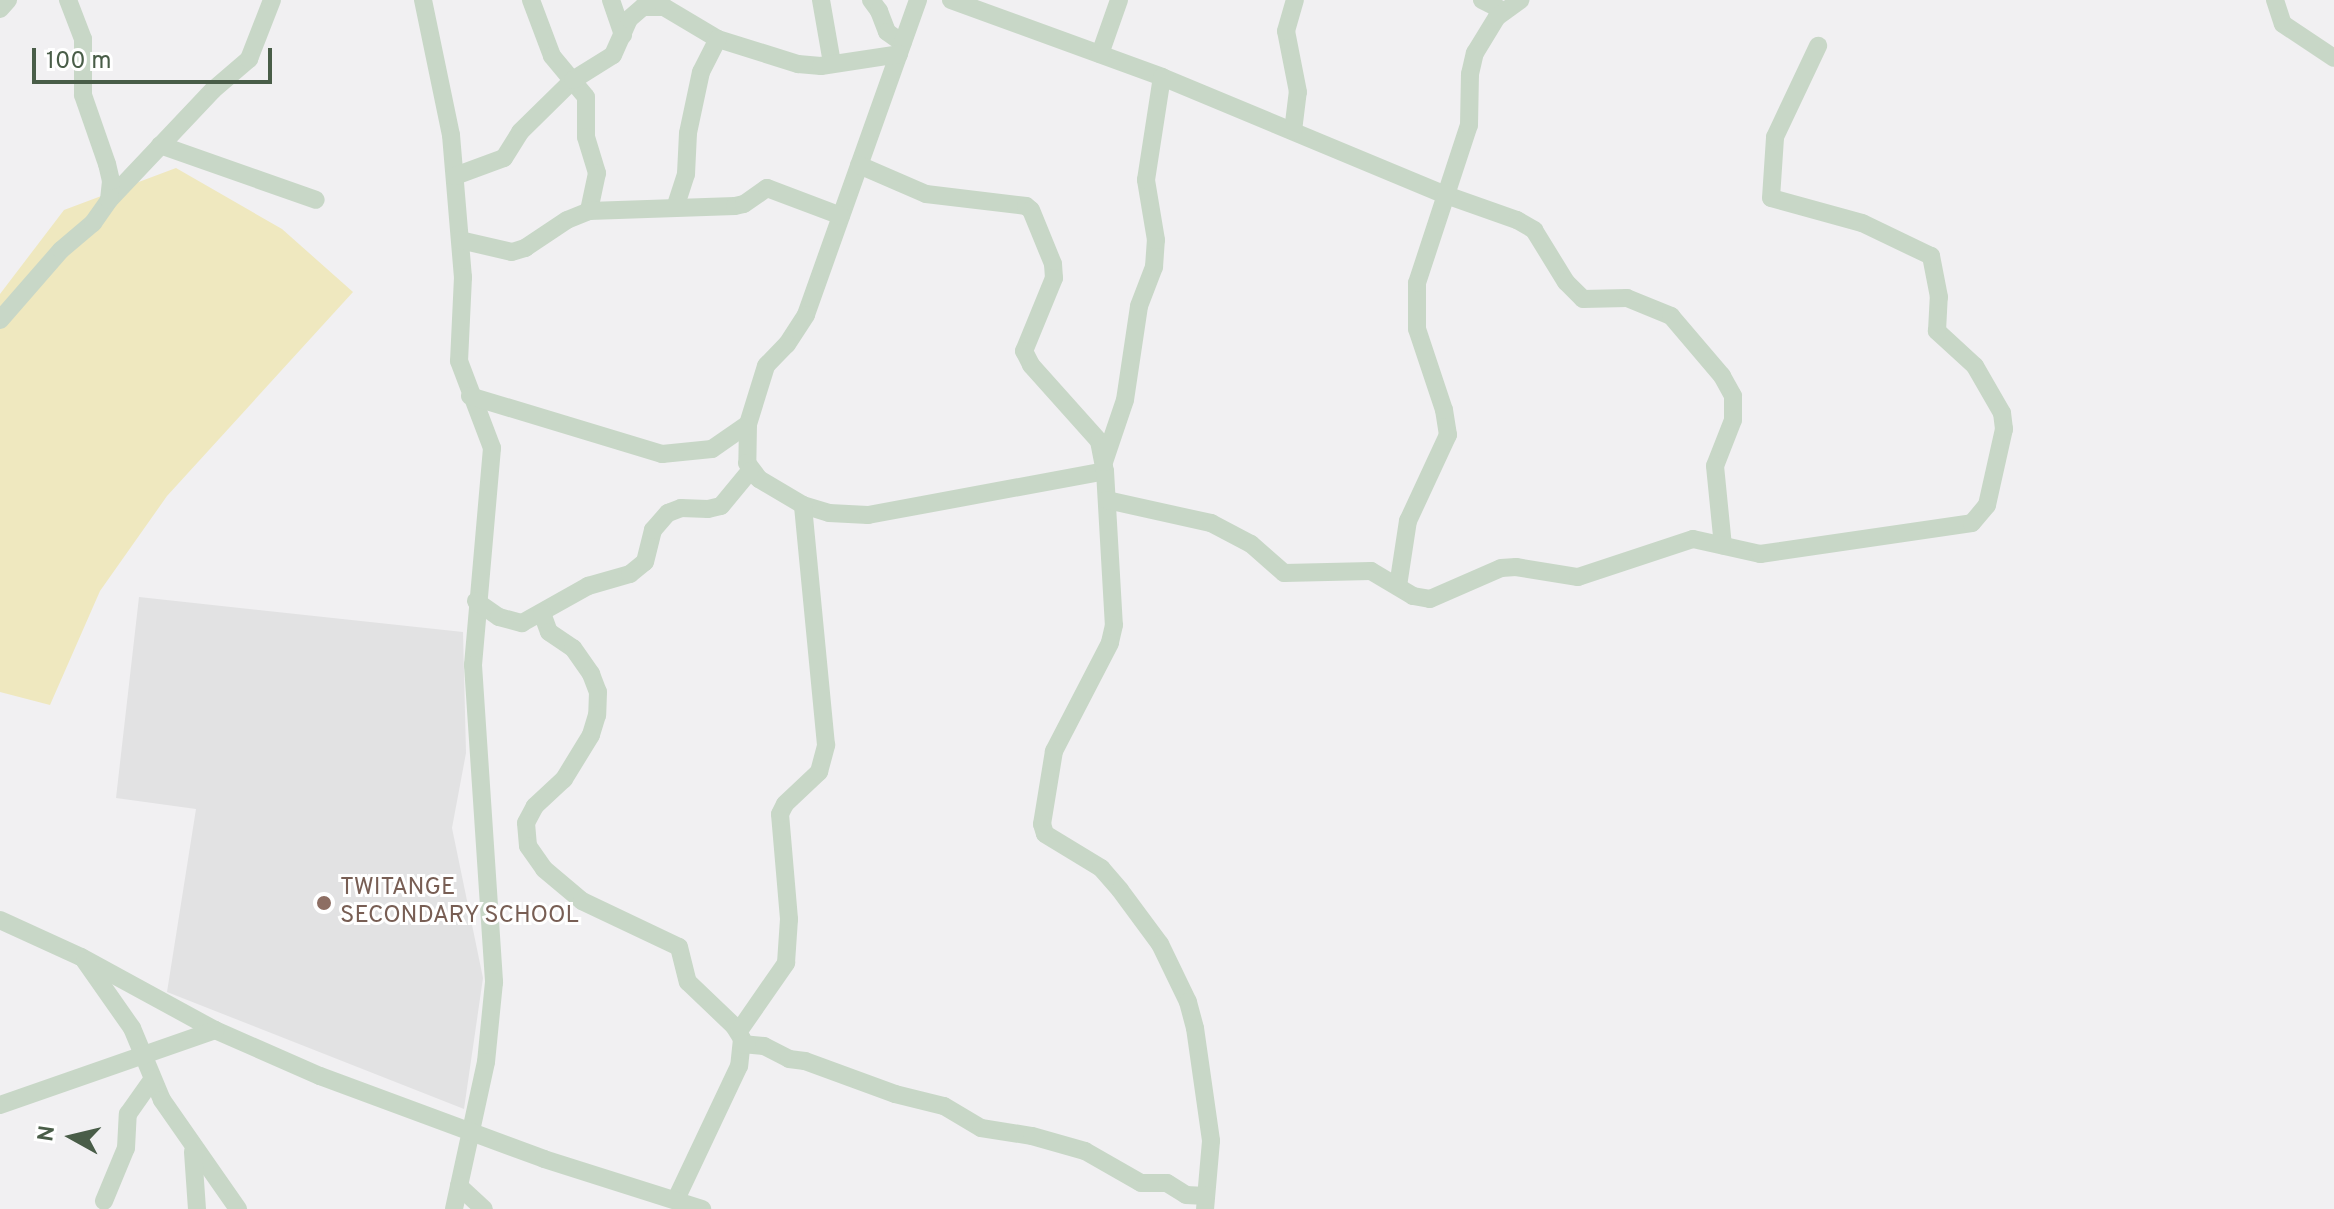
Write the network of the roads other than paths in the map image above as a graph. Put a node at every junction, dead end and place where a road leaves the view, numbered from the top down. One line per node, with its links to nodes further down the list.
1 (8, 0): 16 (street)
2 (68, 0): 32 (street)
3 (272, 0): 28 (street)
4 (423, 0): 30 (street)
5 (531, 0): 26 (street)
6 (611, 0): 18 (street)
7 (821, 0): 24 (street)
8 (871, 0): 21 (street)
9 (918, 0): 21 (street)
10 (951, 0): 22 (street)
11 (1119, 0): 22 (street)
12 (1295, 0): 27 (street)
13 (1482, 0): 17 (street)
14 (1520, 0): 17 (street)
15 (2277, 2): 23 (street)
16 (0, 9)
17 (1504, 11): 31 (street)
18 (623, 35): 19 (street); 26 (street)
19 (718, 39): 24 (street); 34 (street)
20 (1818, 46): 45 (street)
21 (901, 48): 24 (street); 29 (street)
22 (1100, 54): 25 (street)
23 (2334, 58)
24 (832, 63)
25 (1162, 77): 27 (street); 41 (street)
26 (573, 80): 30 (street); 35 (street)
27 (1293, 131): 31 (street)
28 (160, 145): 32 (street); 33 (street)
29 (859, 165): 36 (street); 41 (street)
30 (455, 176): 37 (street)
31 (1446, 195): 45 (street); 46 (street)
32 (109, 200): 38 (street)
33 (316, 200)
34 (675, 208): 35 (street); 36 (street)
35 (589, 211): 37 (street)
36 (841, 216): 40 (street)
37 (460, 240): 39 (street)
38 (0, 320)
39 (470, 396): 40 (street); 47 (street)
40 (748, 424): 42 (street)
41 (1105, 466): 43 (street); 44 (street)
42 (750, 471): 44 (street); 48 (street)
43 (1107, 500): 46 (street); 61 (street)
44 (803, 505): 52 (street)
45 (1723, 546): 46 (street)
46 (1398, 586)
47 (476, 601): 48 (street); 56 (street)
48 (542, 613): 52 (street)
49 (0, 920): 50 (street)
50 (81, 957): 51 (street); 53 (street)
51 (215, 1030): 53 (street); 56 (street)
52 (740, 1038): 59 (street); 61 (street)
53 (142, 1057): 54 (street); 55 (street)
54 (152, 1080): 57 (street); 60 (street)
55 (0, 1105)
56 (469, 1132): 58 (street); 59 (street)
57 (192, 1146): 62 (street); 63 (street)
58 (459, 1186): 64 (street); 65 (street)
59 (676, 1199): 66 (street)
60 (104, 1201)
61 (1206, 1202)
62 (197, 1209)
63 (238, 1209)
64 (454, 1209)
65 (484, 1209)
66 (700, 1209)

